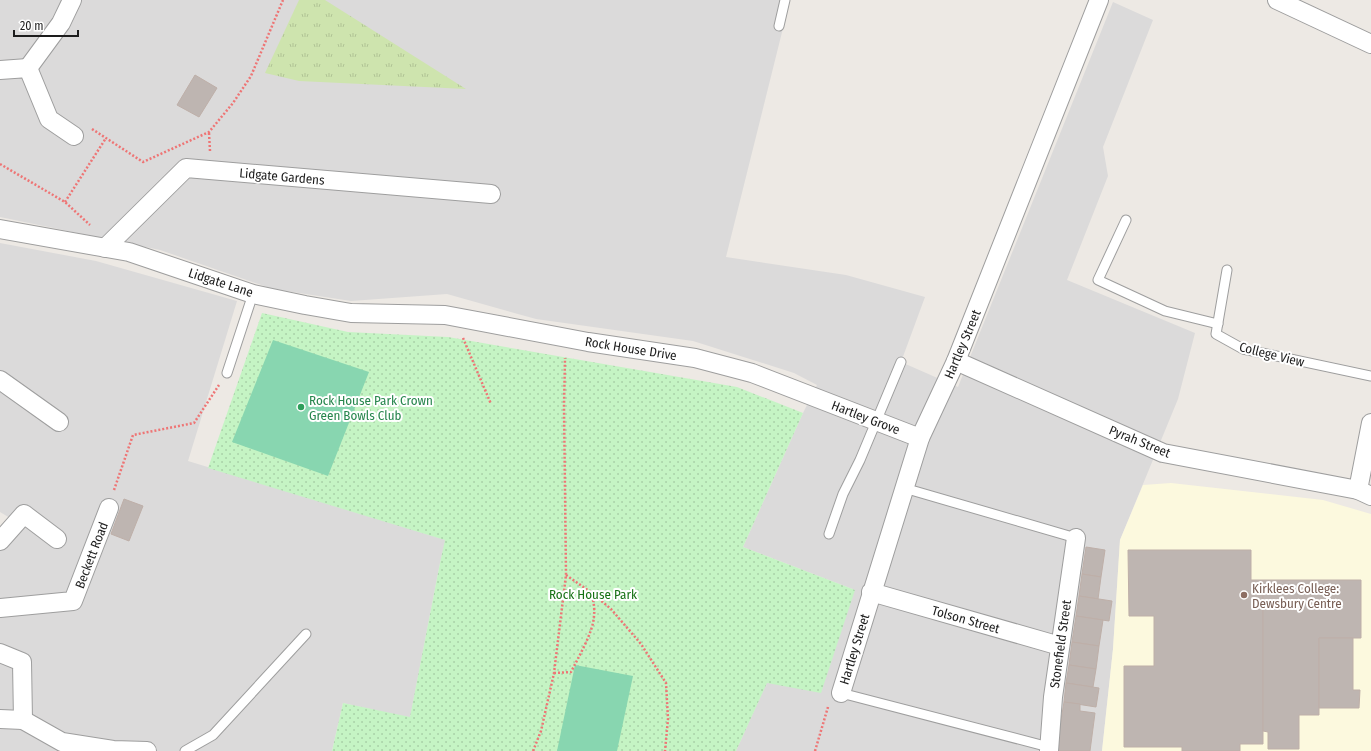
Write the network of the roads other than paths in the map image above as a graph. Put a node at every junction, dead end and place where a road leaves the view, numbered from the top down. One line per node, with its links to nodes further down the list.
1 (72, 0): 7 (street)
2 (785, 0): 5 (lane)
3 (1099, 0): 18 (street, Hartley Street)
4 (1277, 0): 6 (street)
5 (779, 26)
6 (1371, 44)
7 (28, 68): 8 (street); 9 (street)
8 (0, 70)
9 (80, 131)
10 (491, 194): 13 (street, Lidgate Gardens)
11 (1126, 220): 17 (lane)
12 (0, 229): 13 (street, Lidgate Lane)
13 (99, 246): 15 (street, Lidgate Lane)
14 (1227, 270): 17 (lane)
15 (253, 294): 16 (street, Lidgate Lane); 20 (lane)
16 (450, 316): 23 (street, Rock House Drive)
17 (1218, 324): 21 (lane, College View)
18 (956, 361): 27 (street, Hartley Street); 29 (street, Pyrah Street)
19 (901, 362): 24 (lane)
20 (227, 373)
21 (1371, 376)
22 (0, 380): 25 (street)
23 (812, 397): 24 (street, Hartley Grove)
24 (876, 421): 27 (street, Hartley Grove); 31 (lane)
25 (60, 422)
26 (1371, 423): 29 (street)
27 (920, 438): 28 (street, Hartley Street)
28 (904, 488): 32 (lane); 35 (street, Hartley Street)
29 (1364, 493)
30 (109, 508): 36 (street, Beckett Road)
31 (829, 534)
32 (1076, 538): 38 (street, Stonefield Street)
33 (57, 539): 34 (street)
34 (0, 542)
35 (871, 592): 38 (street, Tolson Street); 40 (street, Hartley Street)
36 (0, 608)
37 (306, 634): 45 (lane)
38 (1060, 646): 43 (street, Stonefield Street)
39 (0, 653): 42 (street)
40 (841, 693): 43 (lane)
41 (0, 719): 42 (street)
42 (23, 720): 44 (street)
43 (1049, 749)
44 (147, 751)
45 (185, 751)

